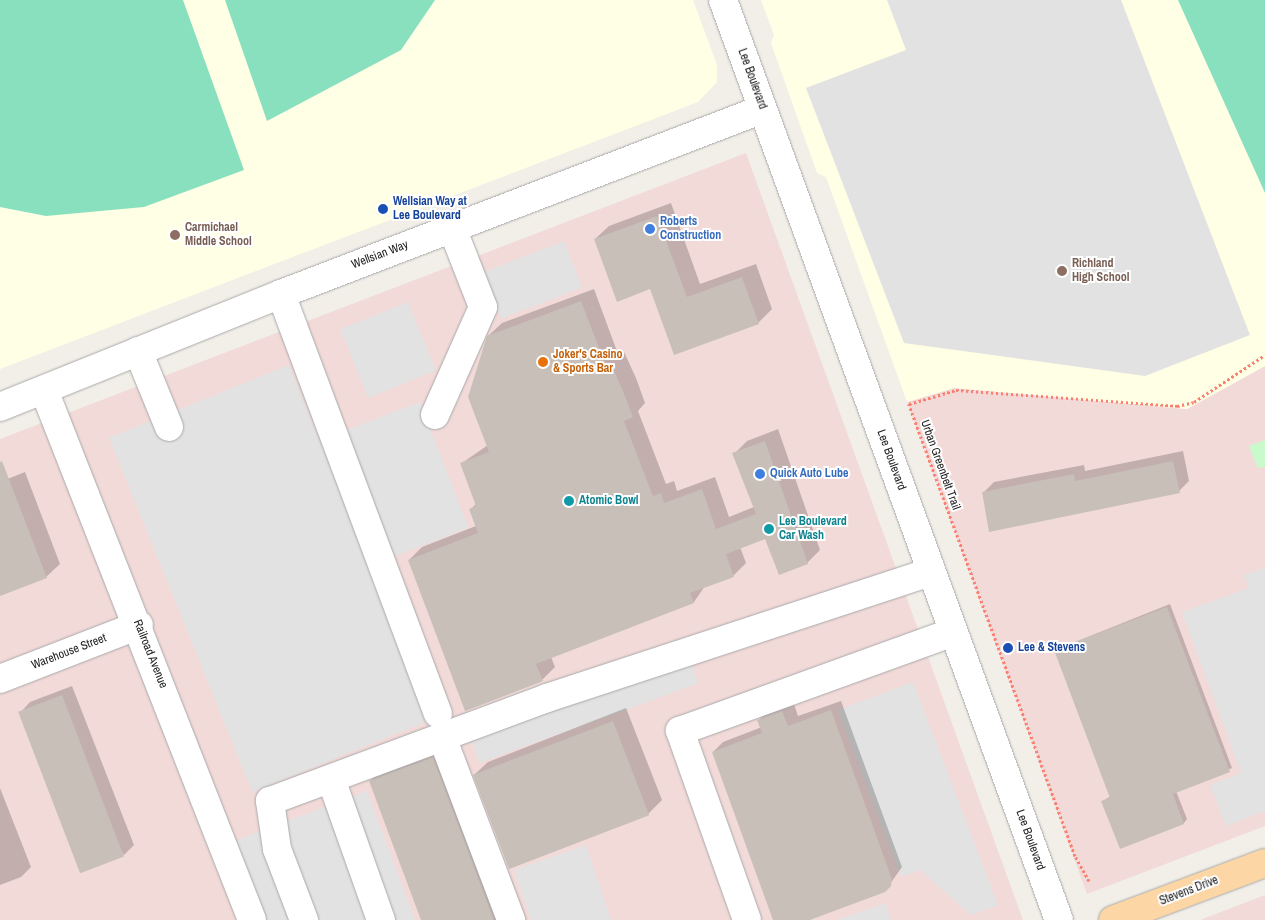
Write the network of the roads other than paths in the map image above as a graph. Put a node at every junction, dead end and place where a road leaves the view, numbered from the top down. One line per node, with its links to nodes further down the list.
1 (723, 0): 2 (street, Lee Boulevard)
2 (763, 109): 3 (street, Wellsian Way); 10 (street, Lee Boulevard)
3 (452, 228): 4 (street, Wellsian Way); 8 (street)
4 (281, 294): 5 (street, Wellsian Way); 14 (street)
5 (138, 352): 6 (street, Wellsian Way); 9 (street)
6 (44, 390): 7 (street, Wellsian Way); 11 (street, Railroad Avenue)
7 (0, 407)
8 (434, 415)
9 (169, 427)
10 (931, 572): 12 (street, Lee Boulevard); 14 (street)
11 (139, 625): 13 (street, Warehouse Street); 17 (street, Railroad Avenue)
12 (953, 632): 21 (street); 22 (street, Lee Boulevard)
13 (0, 679)
14 (440, 726): 15 (street); 20 (street)
15 (331, 778): 18 (street); 19 (street)
16 (1265, 863): 23 (main road, Stevens Drive)
17 (252, 920)
18 (304, 920)
19 (381, 920)
20 (511, 920)
21 (747, 920)
22 (1059, 920)
23 (1113, 920)

